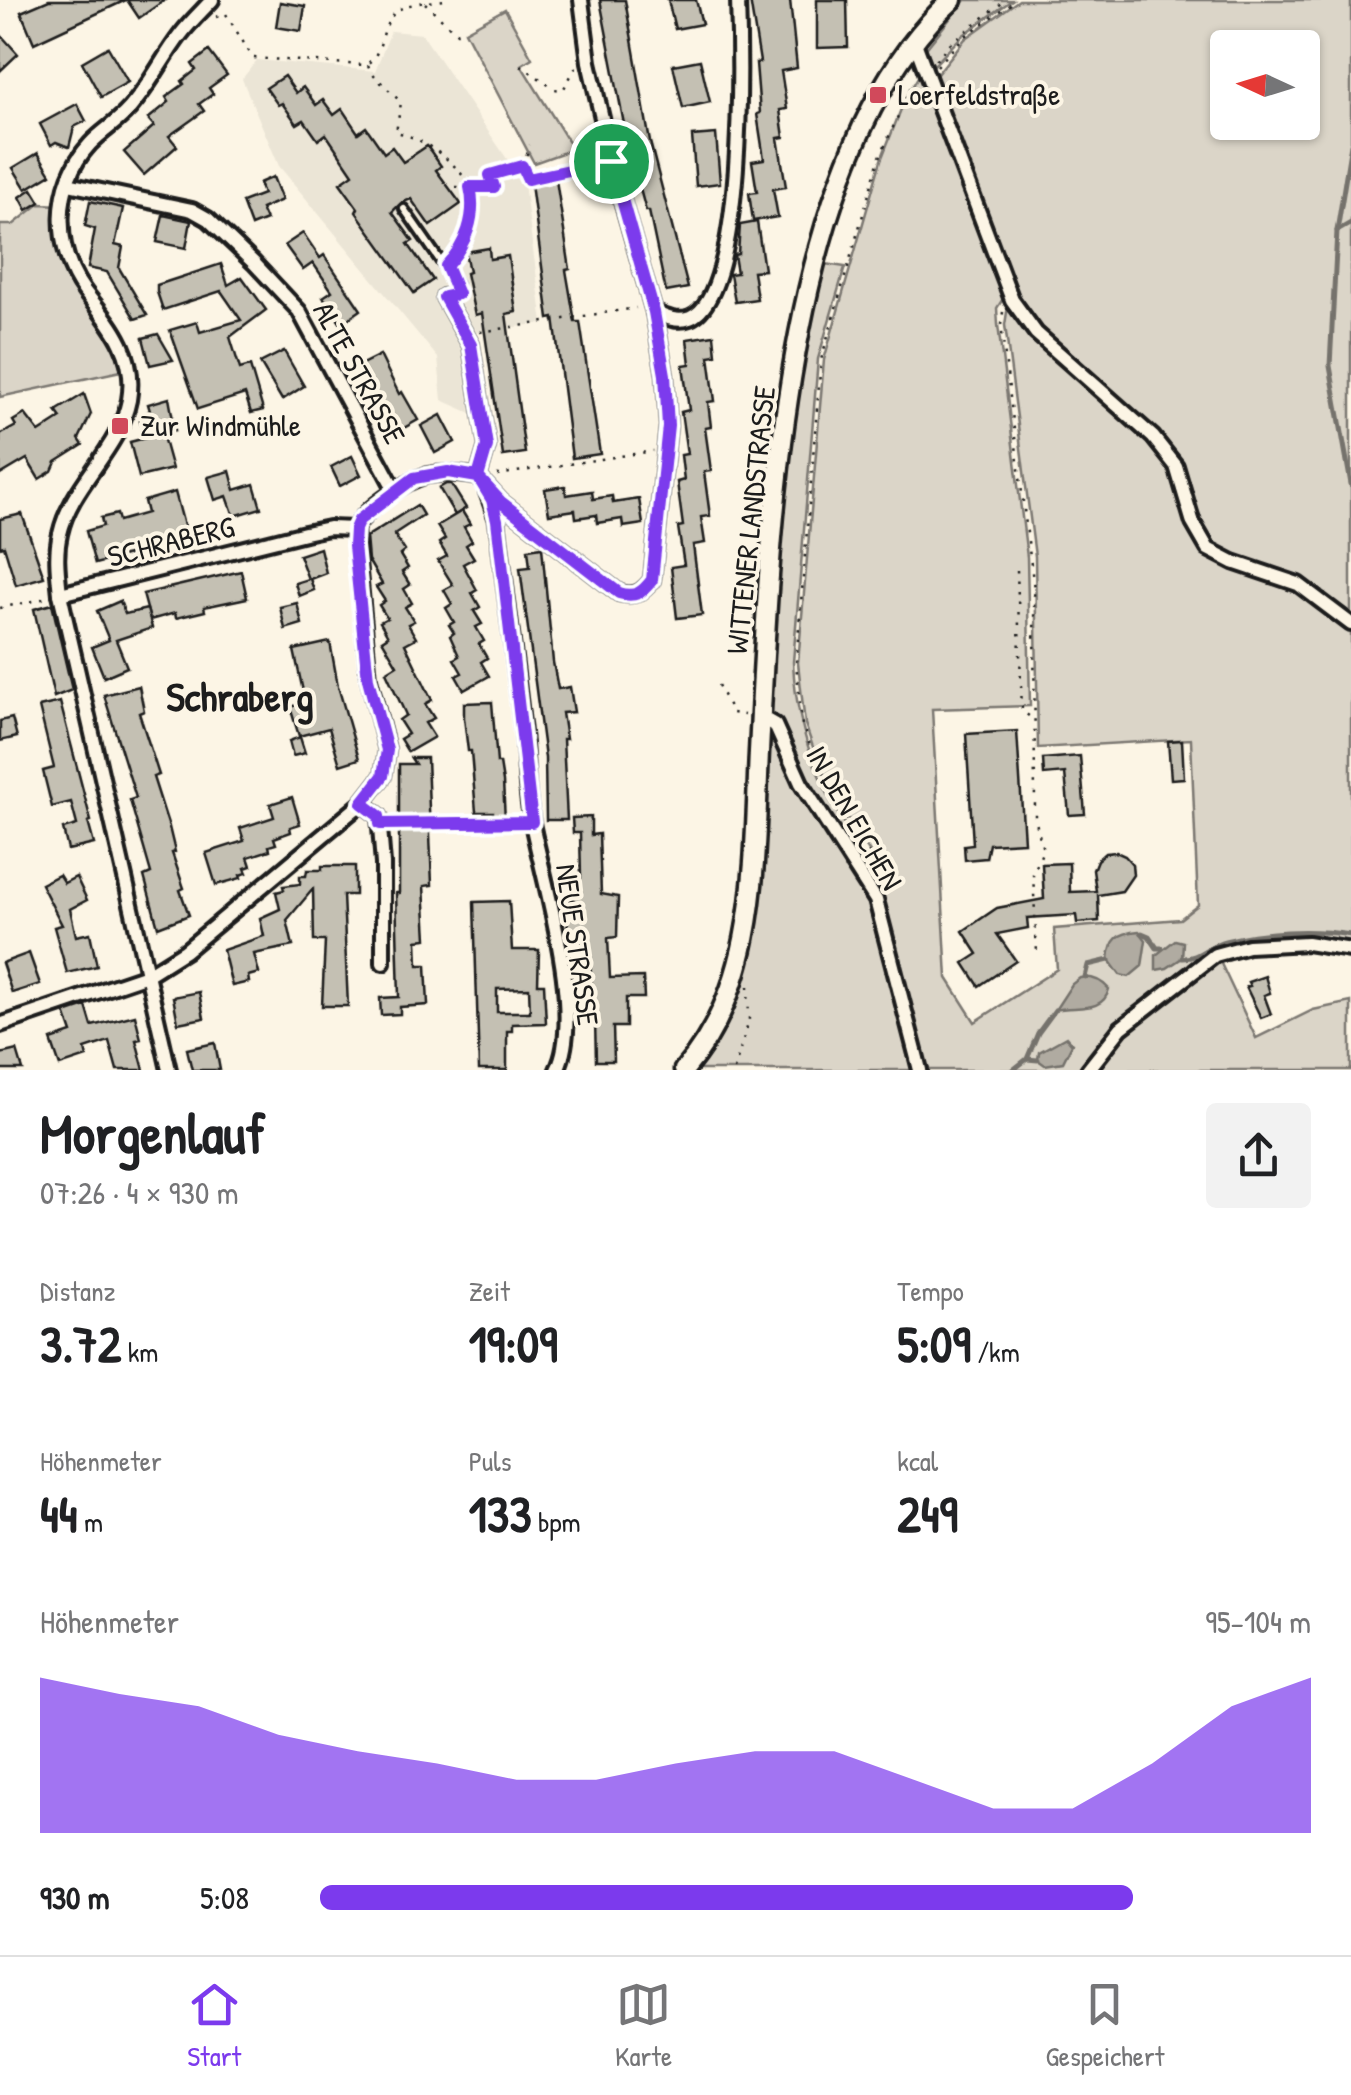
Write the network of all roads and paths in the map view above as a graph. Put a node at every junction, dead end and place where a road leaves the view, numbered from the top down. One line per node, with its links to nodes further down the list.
1 (212, 0): 19 (street)
2 (445, 0): 8 (path)
3 (581, 0): 12 (street)
4 (738, 0): 27 (street)
5 (1006, 0): 15 (path)
6 (1016, 0): 15 (path)
7 (949, 1): 11 (main road, WITTENER LANDSTRASSE)
8 (425, 4): 10 (path); 13 (path)
9 (212, 19): 13 (path)
10 (466, 31)
11 (914, 40): 15 (street); 39 (main road, WITTENER LANDSTRASSE)
12 (587, 48): 14 (path); 17 (street)
13 (368, 64): 21 (path)
14 (521, 65)
15 (926, 72): 25 (street); 44 (path)
16 (530, 145): 18 (path)
17 (611, 161): 18 (path); 27 (street)
18 (522, 166): 21 (path)
19 (68, 184): 32 (street, ALTE STRASSE); 35 (street)
20 (456, 187): 21 (path)
21 (470, 187): 23 (path)
22 (404, 209): 23 (lane)
23 (446, 266): 24 (lane)
24 (444, 297): 28 (street)
25 (1012, 300): 37 (street); 40 (path)
26 (624, 310): 28 (path)
27 (654, 312): 29 (street)
28 (468, 334): 31 (street)
29 (665, 449): 30 (path); 31 (street)
30 (496, 475)
31 (478, 477): 32 (street); 42 (street, NEUE STRASSE)
32 (395, 490): 33 (street, ALTE STRASSE)
33 (355, 529): 35 (street, SCHRABERG); 41 (street)
34 (1017, 570): 40 (path)
35 (60, 594): 36 (path); 49 (street)
36 (0, 608)
37 (1351, 624)
38 (718, 685): 39 (path)
39 (761, 716): 44 (street, IN DEN EICHEN); 48 (main road, WITTENER LANDSTRASSE)
40 (1034, 720): 46 (path)
41 (362, 803): 43 (street); 49 (street)
42 (532, 822): 43 (path); 52 (street, NEUE STRASSE)
43 (380, 824): 47 (street)
44 (868, 887): 55 (street, IN DEN EICHEN)
45 (1351, 950): 56 (street)
46 (1037, 952)
47 (383, 964)
48 (736, 966): 53 (main road, WITTENER LANDSTRASSE); 54 (path)
49 (147, 974): 50 (street); 51 (street)
50 (0, 1025)
51 (169, 1070)
52 (557, 1070)
53 (684, 1070)
54 (734, 1070)
55 (920, 1070)
56 (1088, 1070)

